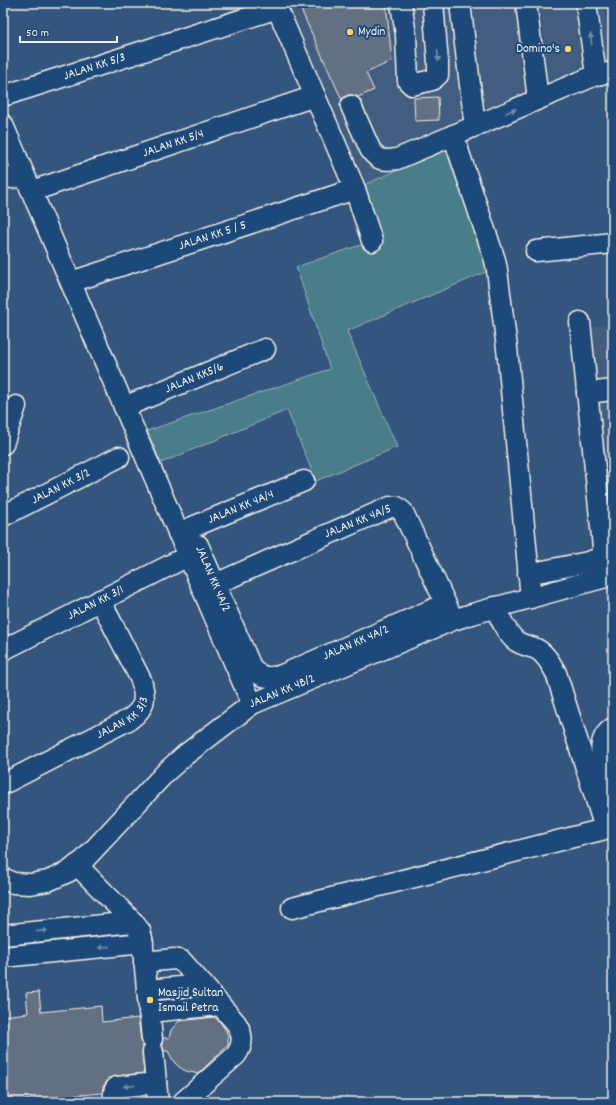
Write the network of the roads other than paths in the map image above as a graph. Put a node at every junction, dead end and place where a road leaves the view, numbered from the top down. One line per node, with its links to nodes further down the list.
1 (401, 3): 6 (street, one-way to 1)
2 (526, 3): 10 (street)
3 (586, 3): 7 (street, one-way to 3)
4 (277, 6): 8 (street, JALAN KK 5/3); 9 (street)
5 (461, 10): 6 (street); 13 (street)
6 (434, 12)
7 (604, 73): 10 (street)
8 (3, 96)
9 (315, 96): 16 (street, JALAN KK 5/4); 17 (street)
10 (538, 99): 13 (street, one-way to 10)
11 (351, 106): 14 (street)
12 (3, 125): 16 (street)
13 (475, 126): 14 (street)
14 (453, 135): 36 (street)
15 (3, 176): 16 (street, JALAN KK 5/4)
16 (28, 183): 21 (street)
17 (355, 189): 18 (street); 21 (street, JALAN KK 5 / 5)
18 (372, 241)
19 (613, 243): 20 (street)
20 (536, 251)
21 (71, 282): 27 (street)
22 (580, 322): 25 (street)
23 (265, 349): 27 (street, JALAN KK5/6)
24 (613, 390): 25 (street)
25 (587, 393): 35 (street)
26 (16, 406): 28 (street)
27 (124, 408): 33 (street)
28 (3, 444)
29 (119, 457): 32 (street, JALAN KK 3/2)
30 (168, 475): 33 (street, JALAN KK 4A/2)
31 (304, 480): 33 (street, JALAN KK 4A/4)
32 (3, 516)
33 (184, 530): 34 (street); 38 (street, JALAN KK 4A/2)
34 (188, 556): 38 (street); 40 (street, JALAN KK 3/1)
35 (608, 556): 36 (street)
36 (528, 574): 39 (street)
37 (613, 575): 39 (street, JALAN KK 4B/2)
38 (209, 587): 42 (street, JALAN KK 4A/5); 44 (street, JALAN KK 4A/2); 45 (street)
39 (531, 598): 41 (street, JALAN KK 4B/2)
40 (100, 600): 43 (street, JALAN KK 3/1); 50 (street, JALAN KK 3/3)
41 (495, 607): 42 (street, JALAN KK 4B/2); 52 (street)
42 (449, 612): 44 (street, JALAN KK 4A/2); 45 (street, JALAN KK 4B/2)
43 (3, 650)
44 (265, 677): 45 (street)
45 (256, 702): 53 (street, JALAN KK 4B/2)
46 (613, 728): 51 (street)
47 (613, 738): 48 (street); 49 (street)
48 (613, 744)
49 (613, 773)
50 (3, 784)
51 (613, 795)
52 (609, 828): 55 (street)
53 (77, 865): 54 (street, JALAN KK 4B/2); 56 (street)
54 (3, 878)
55 (292, 908)
56 (133, 922): 57 (street, one-way to 56); 58 (street)
57 (3, 935)
58 (144, 952): 59 (street, one-way to 59); 60 (street); 61 (street)
59 (3, 957)
60 (203, 984): 61 (street); 62 (street)
61 (147, 990): 63 (street)
62 (220, 1005): 63 (street); 66 (street)
63 (149, 1012): 64 (street)
64 (157, 1093): 65 (street, one-way to 65)
65 (115, 1102)
66 (184, 1102)

